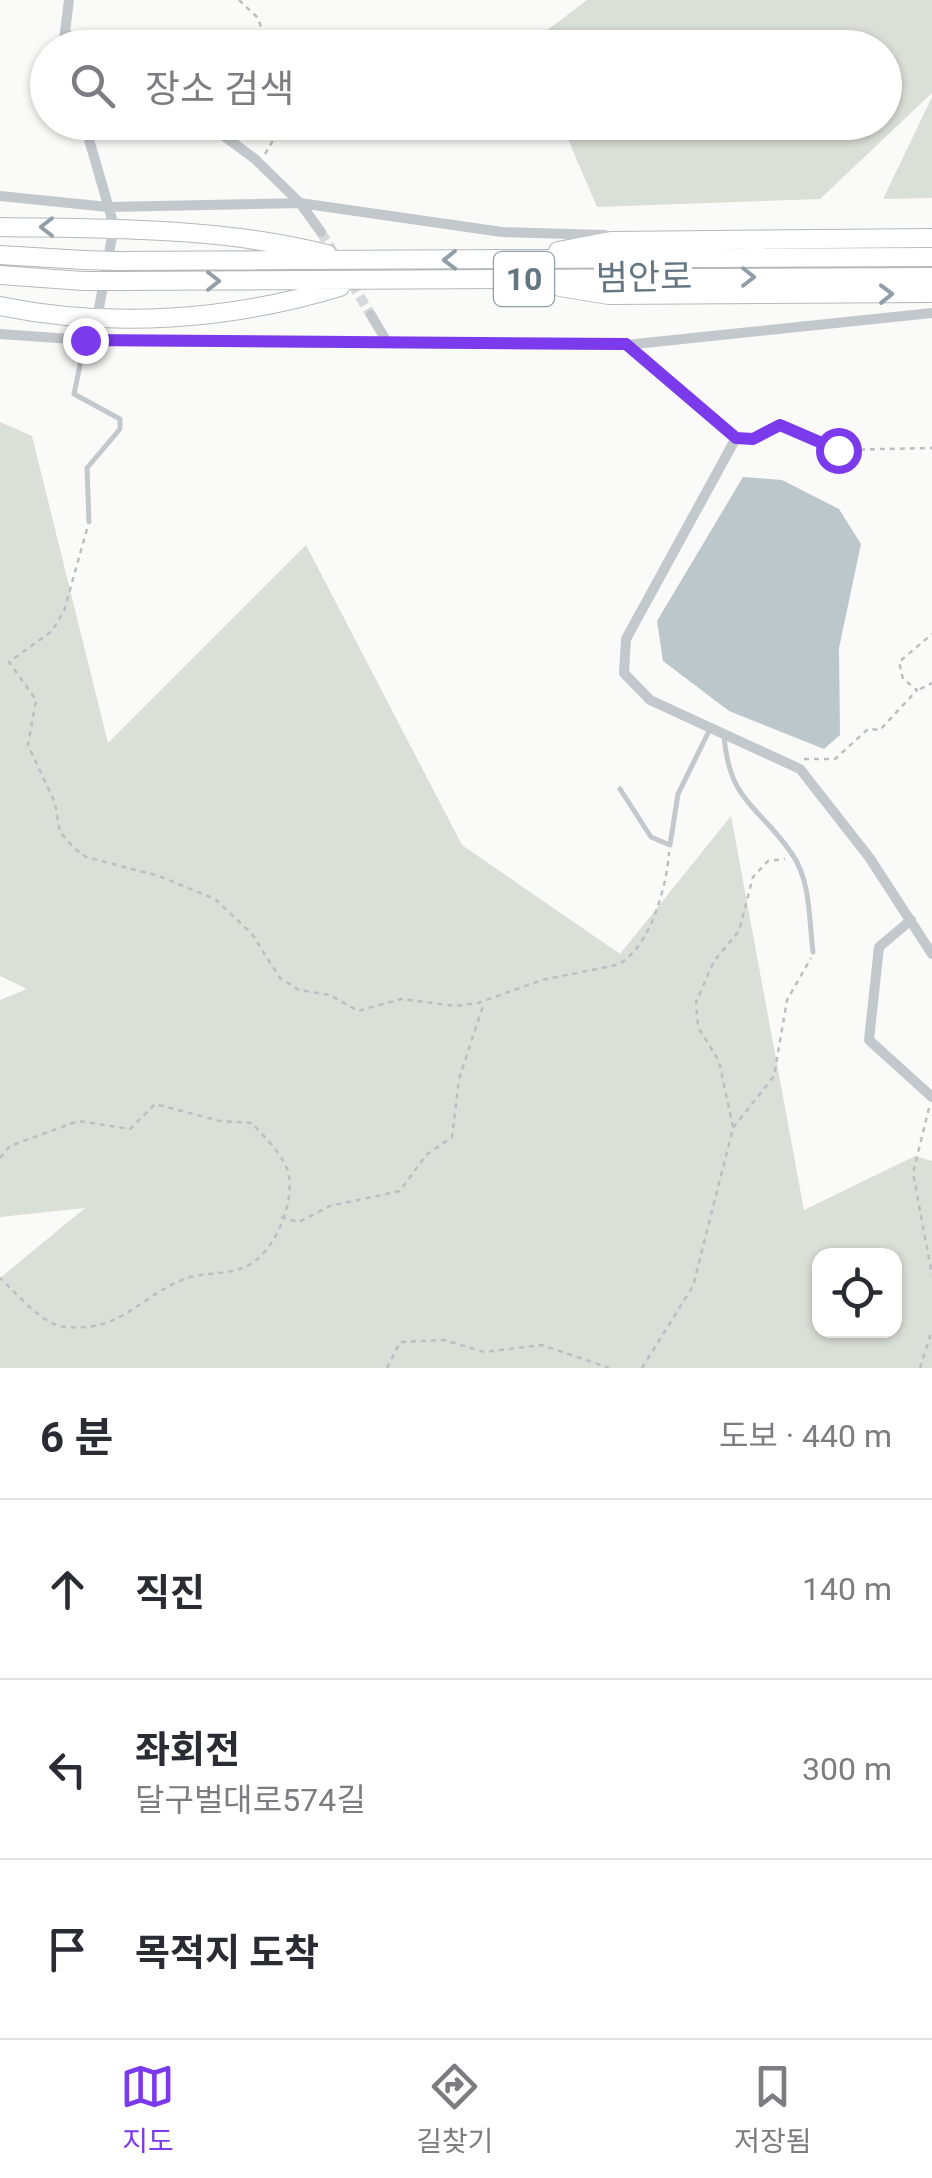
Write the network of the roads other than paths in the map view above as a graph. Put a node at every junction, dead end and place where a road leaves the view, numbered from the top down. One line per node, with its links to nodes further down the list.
1 (68, 0): 2 (street)
2 (65, 30)
3 (89, 140): 7 (street)
4 (228, 140): 6 (street)
5 (0, 196): 7 (street)
6 (300, 204): 7 (street); 10 (street); 12 (street)
7 (108, 207): 8 (street)
8 (114, 226): 9 (highway, one-way to 9); 16 (highway); 25 (street)
9 (0, 227)
10 (321, 232)
11 (932, 238): 12 (highway)
12 (746, 239): 15 (highway)
13 (0, 255): 16 (highway, 범안로 / 10, bridge)
14 (932, 257): 15 (highway, 범안로 / 10)
15 (515, 259): 16 (highway, 범안로 / 10, one-way to 16)
16 (352, 260)
17 (0, 275): 20 (highway, 범안로 / 10, one-way to 20, bridge)
18 (932, 277): 19 (highway, 범안로 / 10, one-way to 18)
19 (510, 280): 20 (highway, 범안로 / 10); 21 (highway, one-way to 21)
20 (362, 281): 25 (highway)
21 (932, 293)
22 (0, 306): 25 (highway)
23 (932, 313): 29 (street)
24 (371, 315): 28 (street)
25 (95, 320): 27 (street)
26 (0, 334): 27 (street)
27 (89, 340): 28 (street); 30 (lane)
28 (388, 342): 29 (street)
29 (626, 344): 31 (street)
30 (89, 522)
31 (710, 728): 32 (street); 33 (lane)
32 (724, 734): 34 (street); 35 (lane)
33 (620, 789)
34 (911, 920): 36 (street); 37 (street)
35 (813, 952)
36 (932, 954)
37 (932, 1097)

